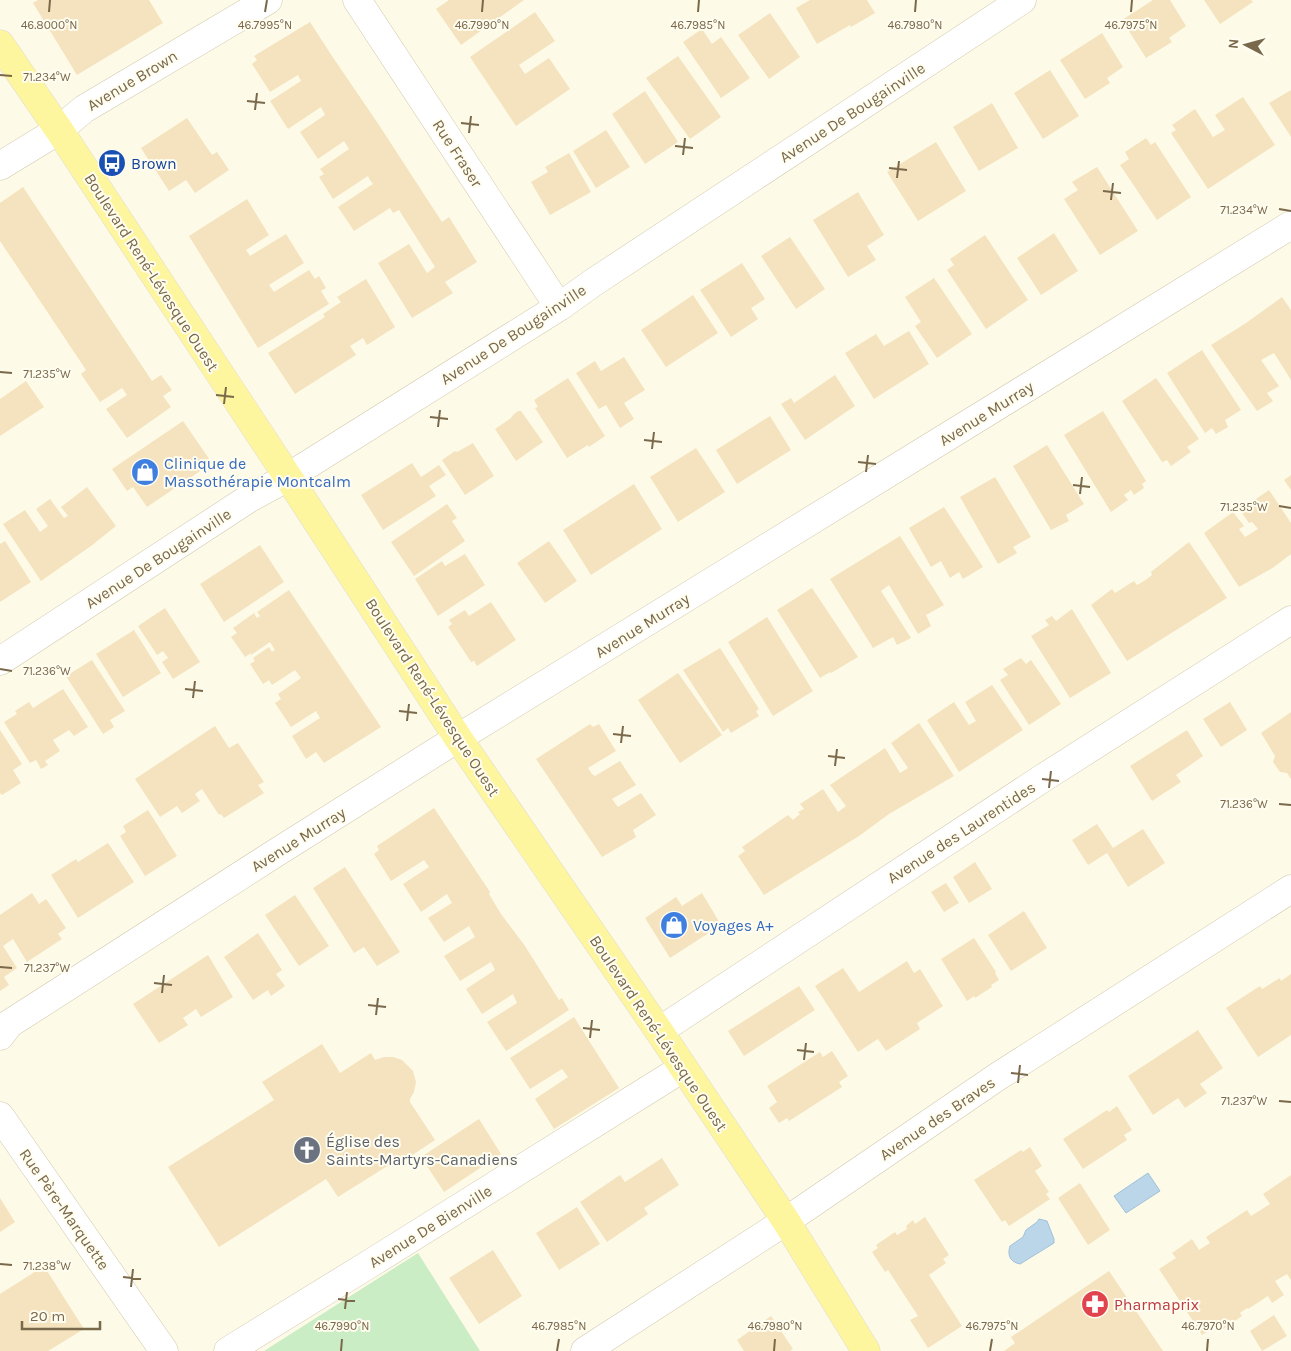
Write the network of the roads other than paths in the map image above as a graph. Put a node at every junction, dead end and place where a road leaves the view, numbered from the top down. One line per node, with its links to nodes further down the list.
1 (268, 0): 5 (street, Avenue Brown)
2 (357, 0): 8 (street, Rue Fraser)
3 (1022, 0): 8 (street, Avenue De Bougainville)
4 (0, 44): 5 (main road, Boulevard René-Lévesque Ouest)
5 (58, 130): 6 (street, Avenue Brown); 9 (main road, Boulevard René-Lévesque Ouest)
6 (0, 166)
7 (1291, 225): 12 (street, Avenue Murray)
8 (559, 307): 9 (street, Avenue De Bougainville)
9 (288, 477): 11 (street, Avenue De Bougainville); 12 (main road, Boulevard René-Lévesque Ouest)
10 (1291, 620): 14 (street, Avenue des Laurentides)
11 (0, 661)
12 (458, 738): 14 (main road, Boulevard René-Lévesque Ouest); 15 (street, Avenue Murray)
13 (1291, 889): 18 (street, Avenue des Braves)
14 (659, 1031): 16 (main road, Boulevard René-Lévesque Ouest)
15 (0, 1036)
16 (683, 1068): 18 (main road, Boulevard René-Lévesque Ouest); 20 (street, Avenue De Bienville)
17 (0, 1116): 19 (street, Rue Père-Marquette)
18 (786, 1221): 21 (street, Avenue des Braves); 22 (main road, Boulevard René-Lévesque Ouest)
19 (164, 1351)
20 (228, 1351)
21 (585, 1351)
22 (866, 1351)

